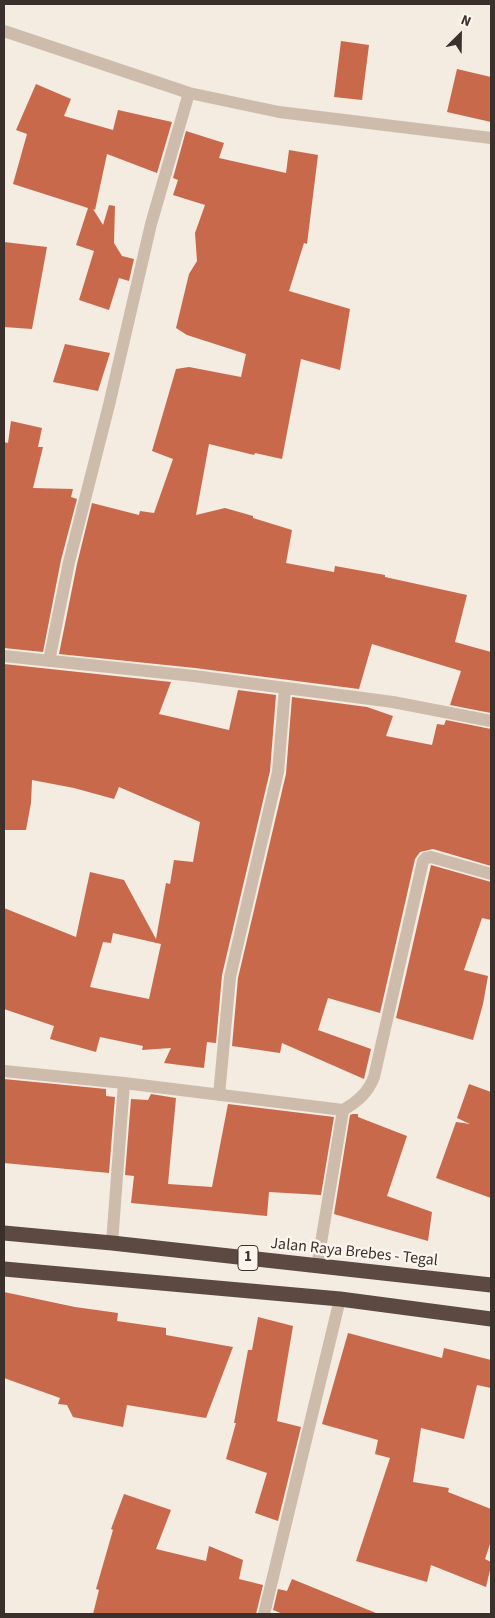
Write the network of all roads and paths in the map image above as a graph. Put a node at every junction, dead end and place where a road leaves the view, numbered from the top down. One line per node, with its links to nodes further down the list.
1 (4, 31): 2 (street)
2 (189, 93): 3 (street); 5 (street)
3 (491, 138)
4 (4, 656): 5 (street)
5 (49, 661): 6 (street)
6 (285, 688): 7 (street); 11 (street)
7 (491, 721)
8 (491, 874): 12 (street)
9 (4, 1071): 10 (street)
10 (124, 1083): 11 (street); 14 (street)
11 (219, 1095): 12 (street)
12 (343, 1110): 15 (street)
13 (4, 1233): 14 (highway, Jalan Raya Brebes - Tegal / 1)
14 (112, 1243): 15 (highway, Jalan Raya Brebes - Tegal / 1)
15 (317, 1267): 17 (highway, Jalan Raya Brebes - Tegal / 1)
16 (4, 1269): 18 (highway, 1)
17 (491, 1286)
18 (340, 1299): 19 (highway, 1); 20 (street)
19 (491, 1319)
20 (264, 1614)

